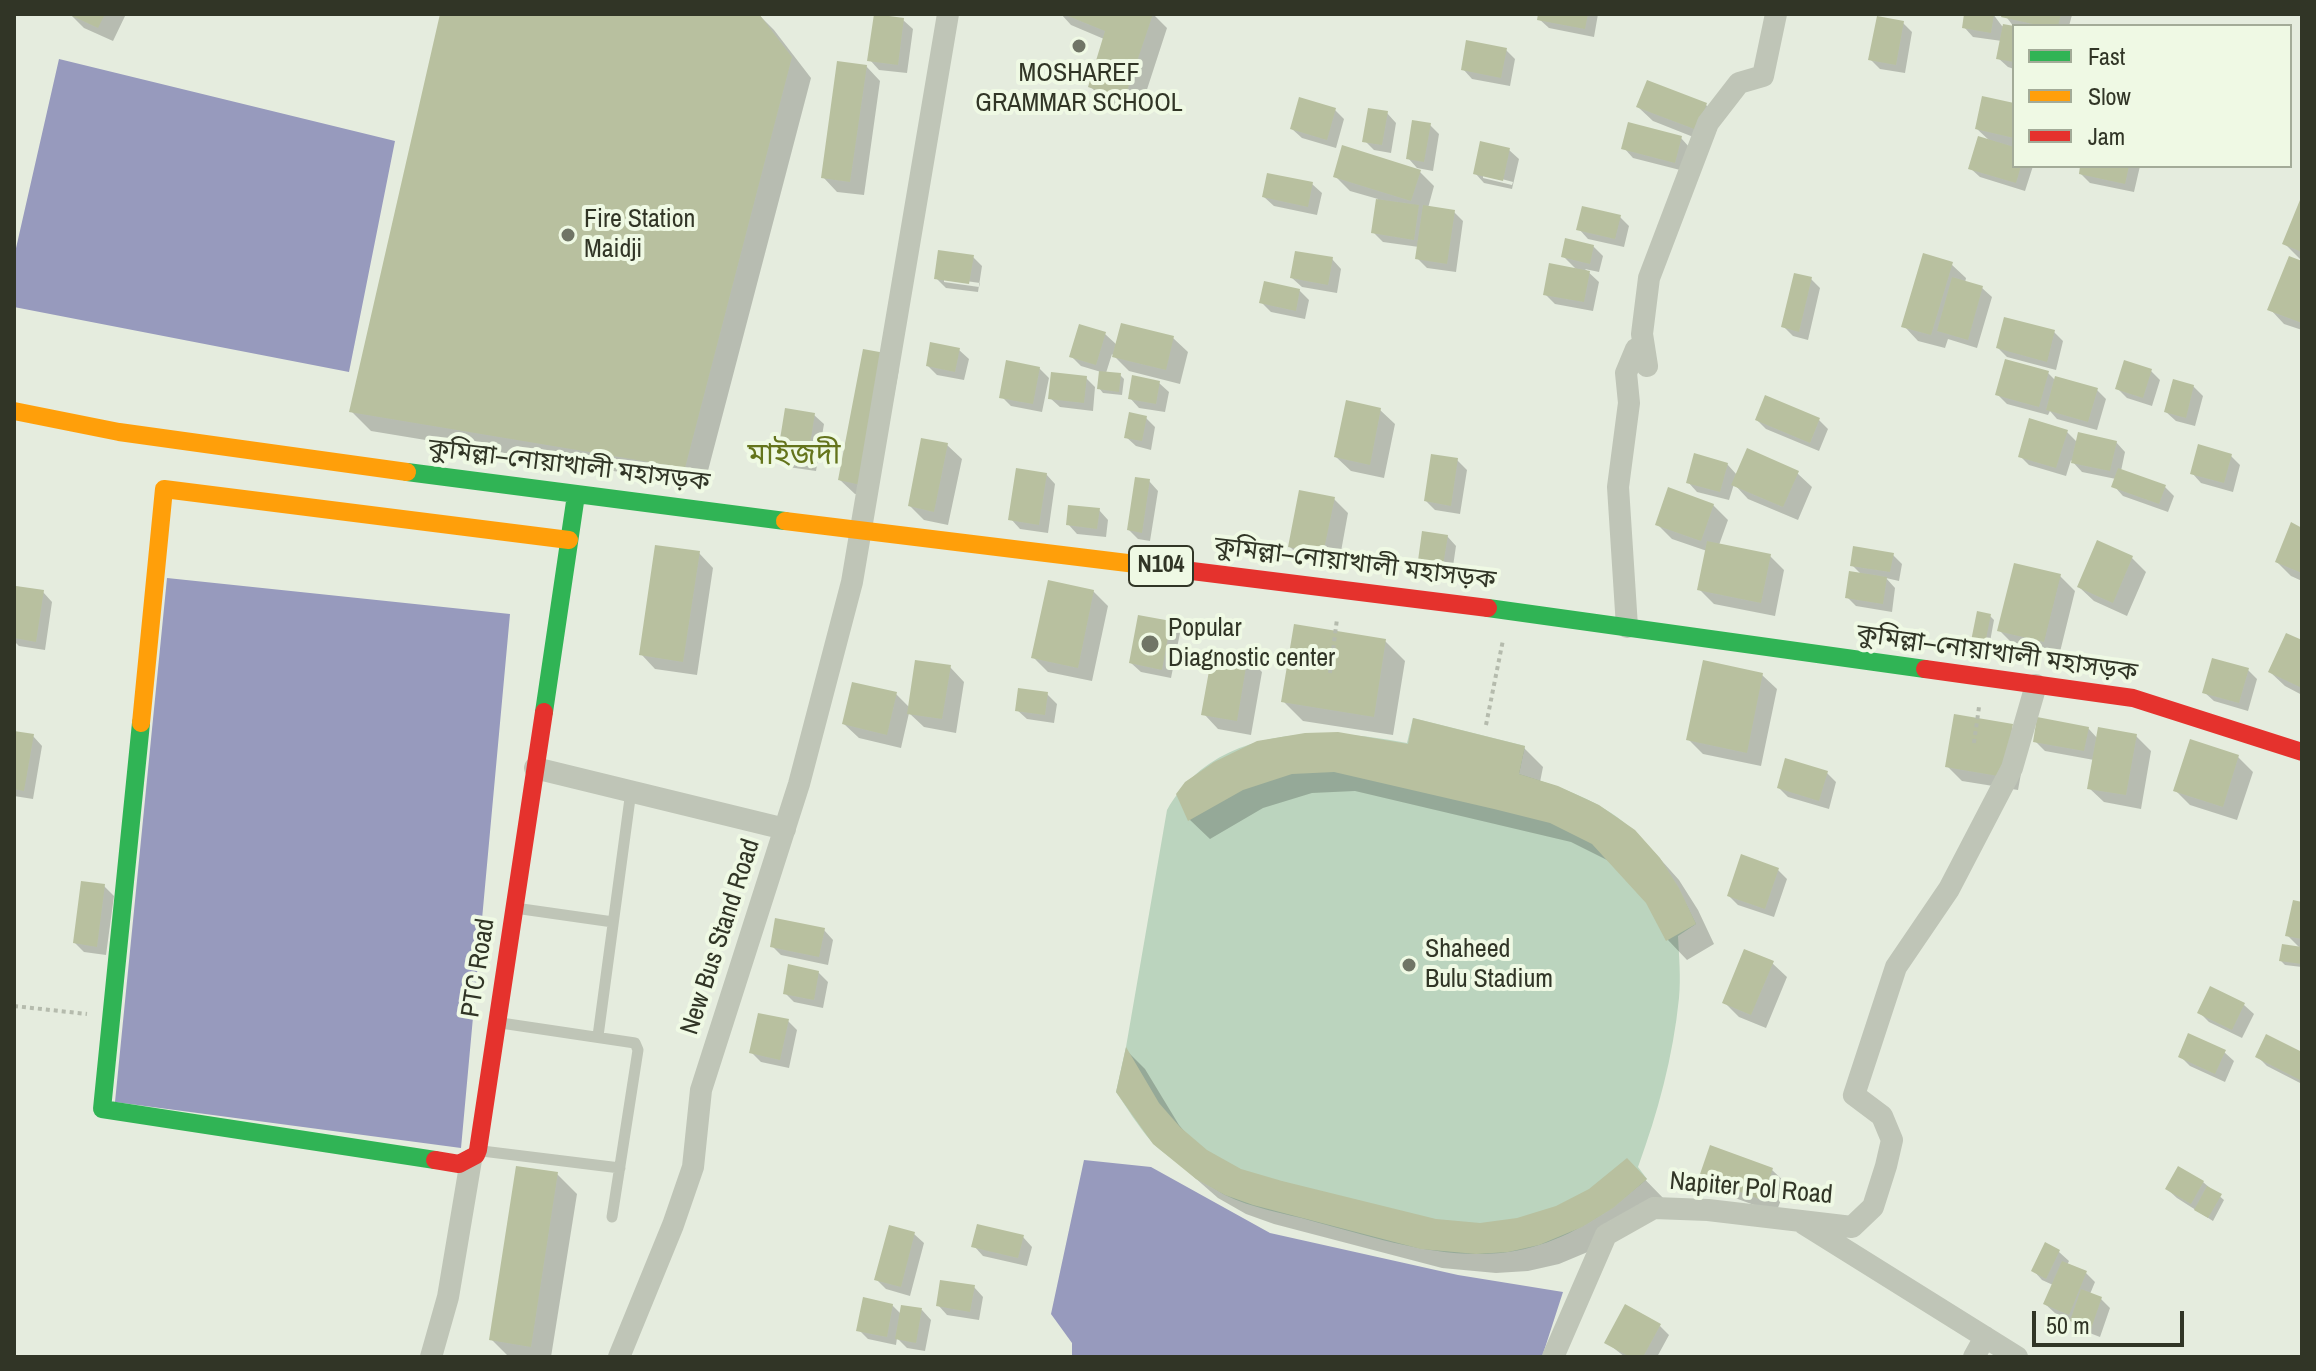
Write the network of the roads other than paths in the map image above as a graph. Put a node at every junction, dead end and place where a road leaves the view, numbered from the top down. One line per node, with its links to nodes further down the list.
1 (948, 14): 5 (street, New Bus Stand Road)
2 (1776, 14): 7 (street)
3 (14, 411): 4 (main road, কুমিল্লা–নোয়াখালী মহাসড়ক / N104)
4 (576, 495): 5 (main road, কুমিল্লা–নোয়াখালী মহাসড়ক / N104); 6 (main road, PTC Road)
5 (862, 529): 7 (main road, কুমিল্লা–নোয়াখালী মহাসড়ক / N104); 12 (street, New Bus Stand Road)
6 (569, 540): 10 (main road, PTC Road); 17 (main road)
7 (1627, 627): 8 (main road, কুমিল্লা–নোয়াখালী মহাসড়ক / N104)
8 (2036, 685): 9 (main road, কুমিল্লা–নোয়াখালী মহাসড়ক / N104); 20 (street, Napiter Pol Road)
9 (2302, 752)
10 (535, 768): 11 (street); 13 (main road, PTC Road)
11 (631, 791): 12 (street); 14 (lane)
12 (785, 829): 23 (street, New Bus Stand Road)
13 (514, 907): 14 (lane); 15 (main road, PTC Road)
14 (613, 922): 16 (lane)
15 (497, 1022): 16 (lane); 17 (main road, PTC Road)
16 (598, 1036): 18 (lane)
17 (474, 1155): 18 (lane); 22 (street)
18 (620, 1168): 19 (lane)
19 (612, 1217)
20 (1800, 1221): 21 (street); 24 (street, Napiter Pol Road)
21 (1980, 1347): 25 (street)
22 (431, 1357)
23 (619, 1357)
24 (1553, 1357)
25 (2017, 1357)

